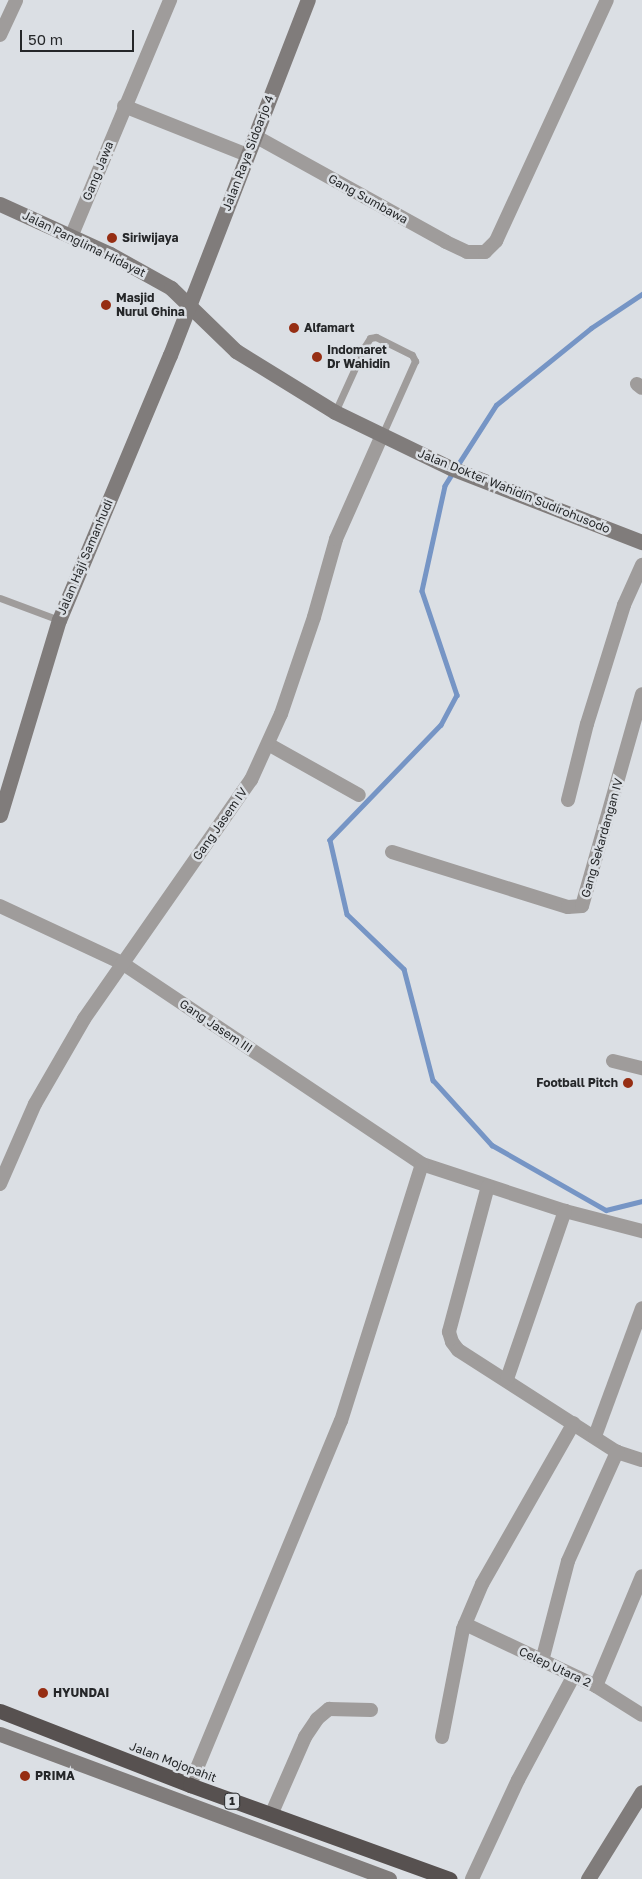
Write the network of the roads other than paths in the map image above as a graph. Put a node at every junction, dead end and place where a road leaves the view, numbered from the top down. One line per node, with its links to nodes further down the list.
1 (16, 0): 5 (street)
2 (170, 0): 6 (street, Gang Jawa)
3 (308, 0): 7 (main road, Jalan Raya Sidoarjo 4)
4 (607, 0): 7 (street, Gang Sumbawa)
5 (0, 35)
6 (124, 106): 8 (street); 10 (street, Gang Jawa)
7 (255, 136): 8 (main road, Jalan Raya Sidoarjo 4)
8 (247, 155): 11 (main road, Jalan Raya Sidoarjo 4)
9 (0, 204): 10 (main road, Jalan Panglima Hidayat)
10 (71, 237): 11 (main road, Jalan Panglima Hidayat)
11 (189, 306): 12 (main road, Jalan Dokter Wahidin Sudirohusodo); 17 (main road, Jalan Haji Samanhudi)
12 (335, 412): 13 (main road, Jalan Dokter Wahidin Sudirohusodo); 13 (lane)
13 (382, 435): 14 (main road, Jalan Dokter Wahidin Sudirohusodo); 19 (street, Gang Jasem IV)
14 (642, 542)
15 (642, 565): 21 (street)
16 (0, 598): 17 (lane)
17 (59, 620): 22 (main road, Jalan Haji Samanhudi)
18 (642, 694): 23 (street, Gang Sekardangan IV)
19 (268, 744): 20 (street); 25 (street, Gang Jasem IV)
20 (359, 795)
21 (568, 800)
22 (0, 815)
23 (392, 852)
24 (0, 906): 25 (street, Gang Jasem III)
25 (122, 962): 28 (street, Gang Jasem III); 29 (street, Gang Jasem IV)
26 (613, 1060): 27 (street)
27 (642, 1068)
28 (422, 1164): 30 (street, Gang Jasem III); 49 (street)
29 (0, 1184)
30 (488, 1186): 31 (street, Gang Jasem III); 34 (street)
31 (565, 1211): 32 (street, Gang Jasem III); 34 (street)
32 (642, 1231)
33 (641, 1314): 36 (street)
34 (507, 1379): 35 (street)
35 (574, 1423): 36 (street); 40 (street)
36 (595, 1436): 37 (street)
37 (618, 1452): 38 (street); 41 (street)
38 (642, 1460)
39 (642, 1576): 43 (street)
40 (465, 1624): 41 (street, Celep Utara 2); 48 (street)
41 (542, 1661): 42 (street, Celep Utara 2)
42 (572, 1677): 43 (street, Celep Utara 2); 54 (street)
43 (596, 1686): 46 (street, Celep Utara 2)
44 (0, 1710): 49 (highway, Jalan Mojopahit / 1)
45 (371, 1710): 51 (street)
46 (642, 1715)
47 (0, 1734): 52 (main road)
48 (442, 1737)
49 (190, 1785): 51 (highway, Jalan Mojopahit / 1)
50 (642, 1792): 55 (main road)
51 (271, 1814): 53 (highway, Jalan Mojopahit / 1)
52 (389, 1879)
53 (449, 1879)
54 (472, 1879)
55 (588, 1879)

